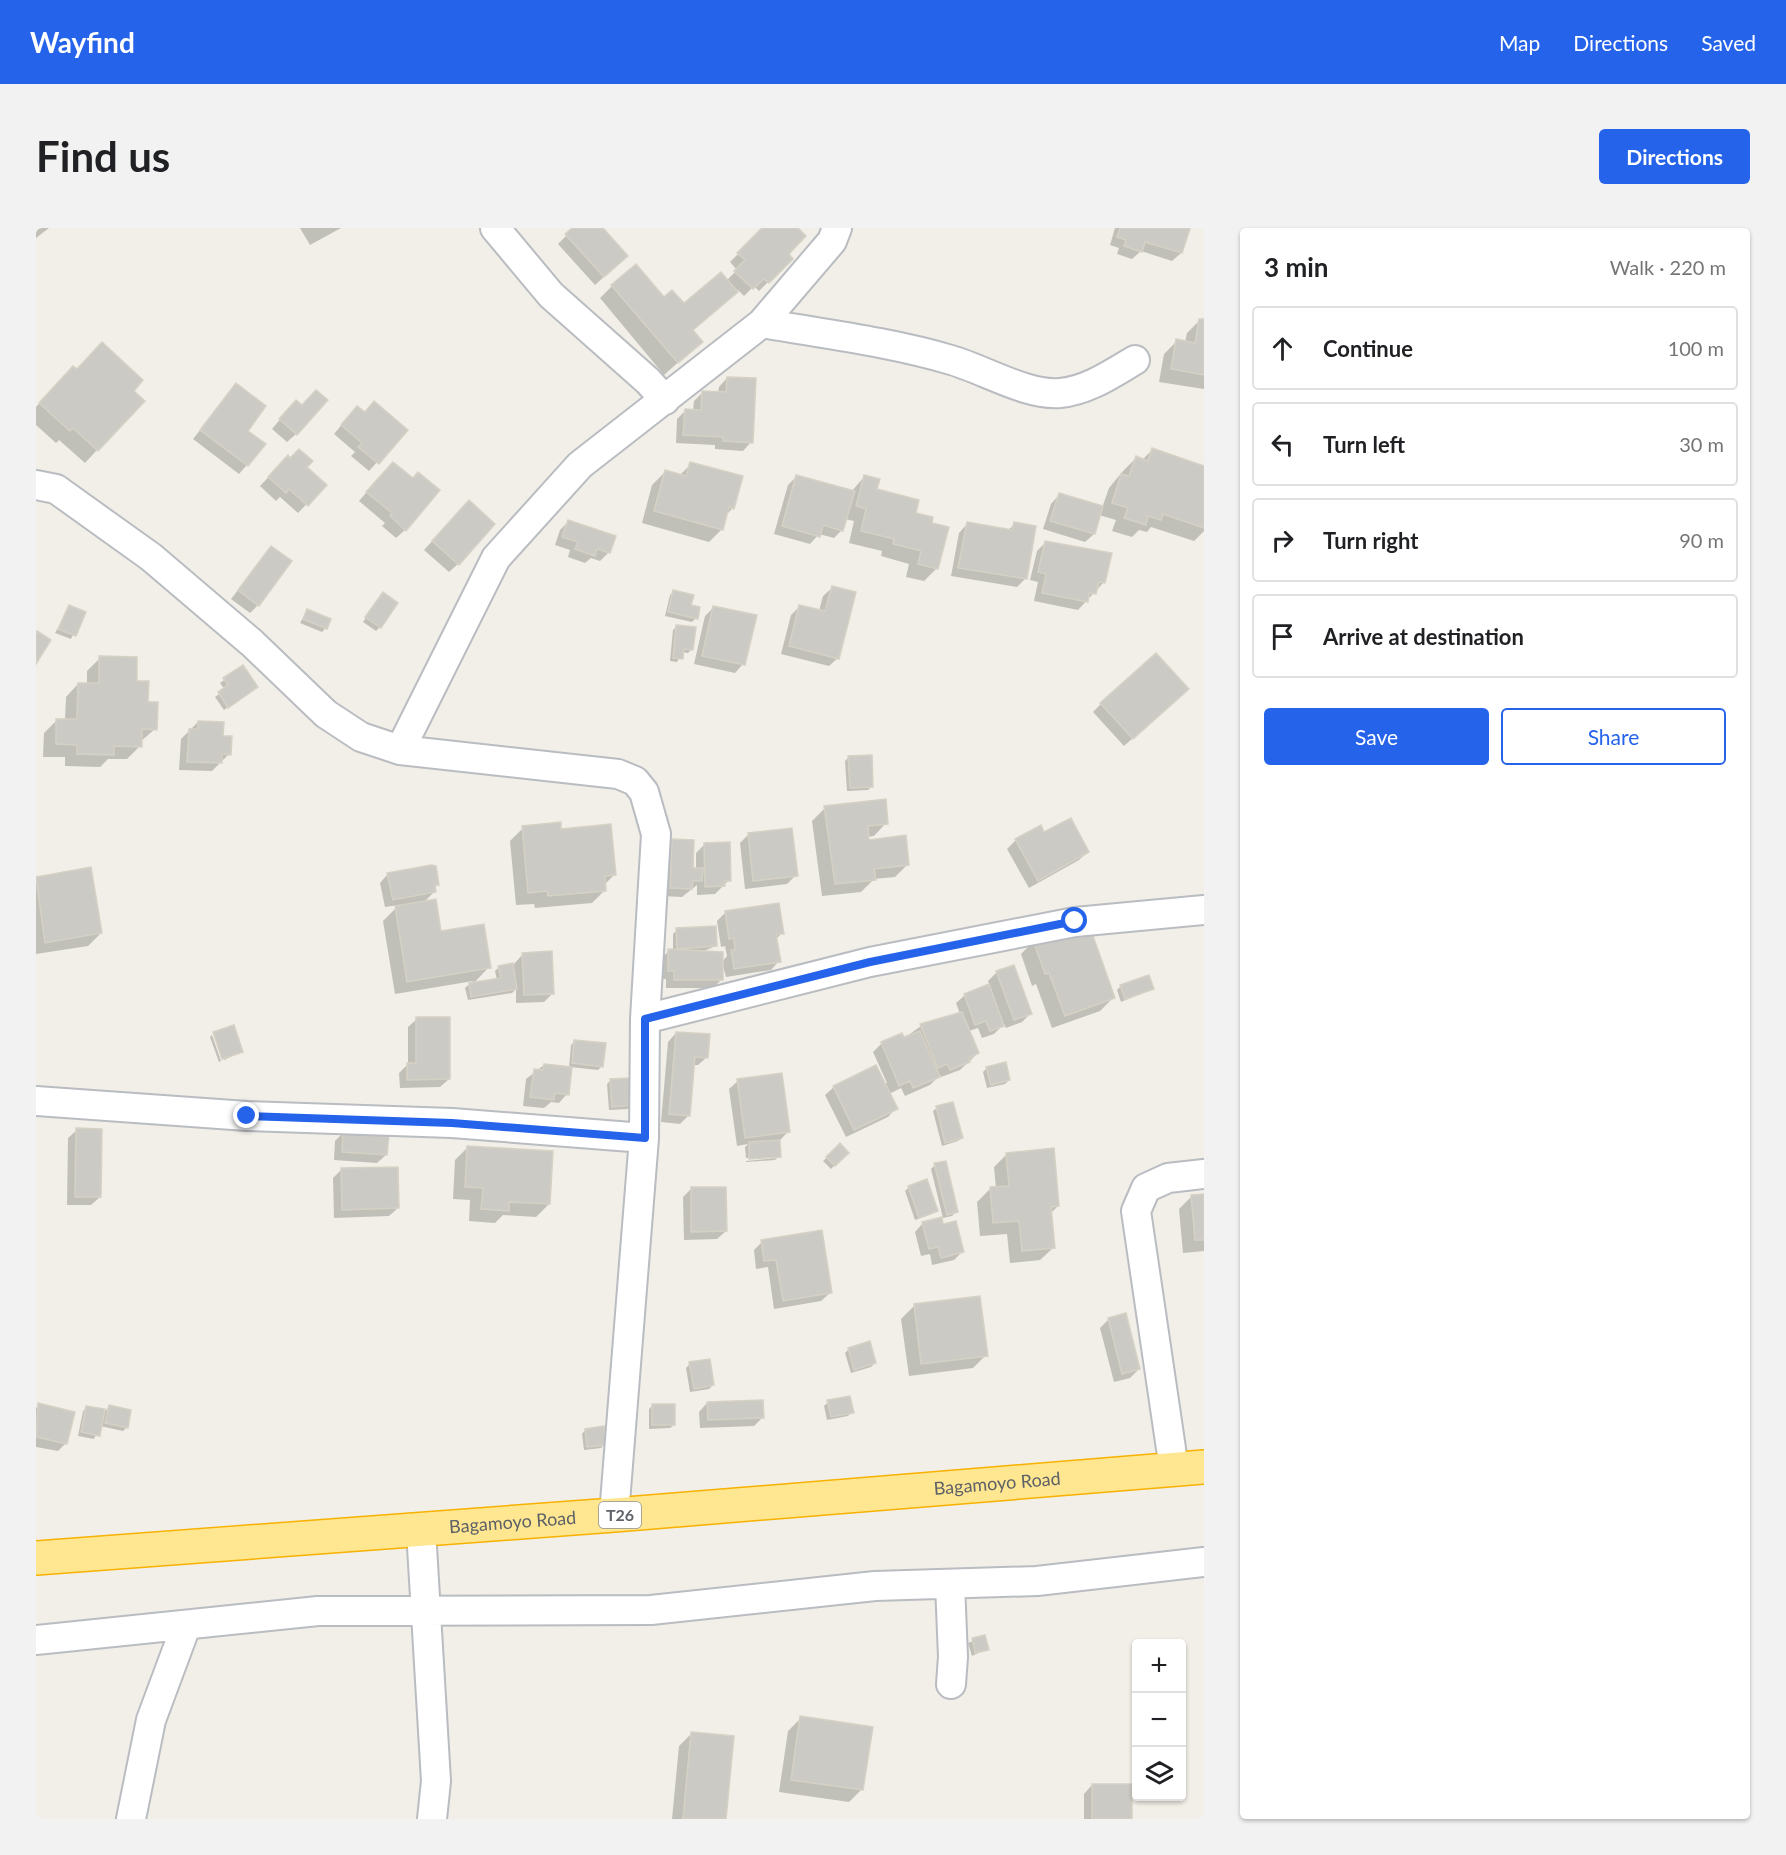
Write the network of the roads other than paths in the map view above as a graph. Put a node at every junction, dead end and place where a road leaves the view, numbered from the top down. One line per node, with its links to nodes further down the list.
1 (495, 228): 5 (street)
2 (837, 228): 3 (street)
3 (762, 323): 4 (street); 5 (street)
4 (1136, 360)
5 (665, 400): 7 (street)
6 (36, 484): 7 (street)
7 (400, 750): 9 (street)
8 (1204, 910): 9 (street)
9 (645, 1019): 11 (street)
10 (36, 1101): 11 (street)
11 (645, 1138): 14 (street)
12 (1204, 1174): 13 (street)
13 (1189, 1468): 14 (highway, Bagamoyo Road / T26)
14 (614, 1515): 15 (highway, Bagamoyo Road / T26)
15 (421, 1530): 16 (highway, Bagamoyo Road / T26); 19 (street)
16 (36, 1558)
17 (1204, 1562): 18 (street)
18 (950, 1584): 19 (street); 22 (street)
19 (426, 1610): 20 (street); 24 (street)
20 (186, 1626): 21 (street); 23 (street)
21 (36, 1640)
22 (951, 1684)
23 (131, 1819)
24 (432, 1819)

